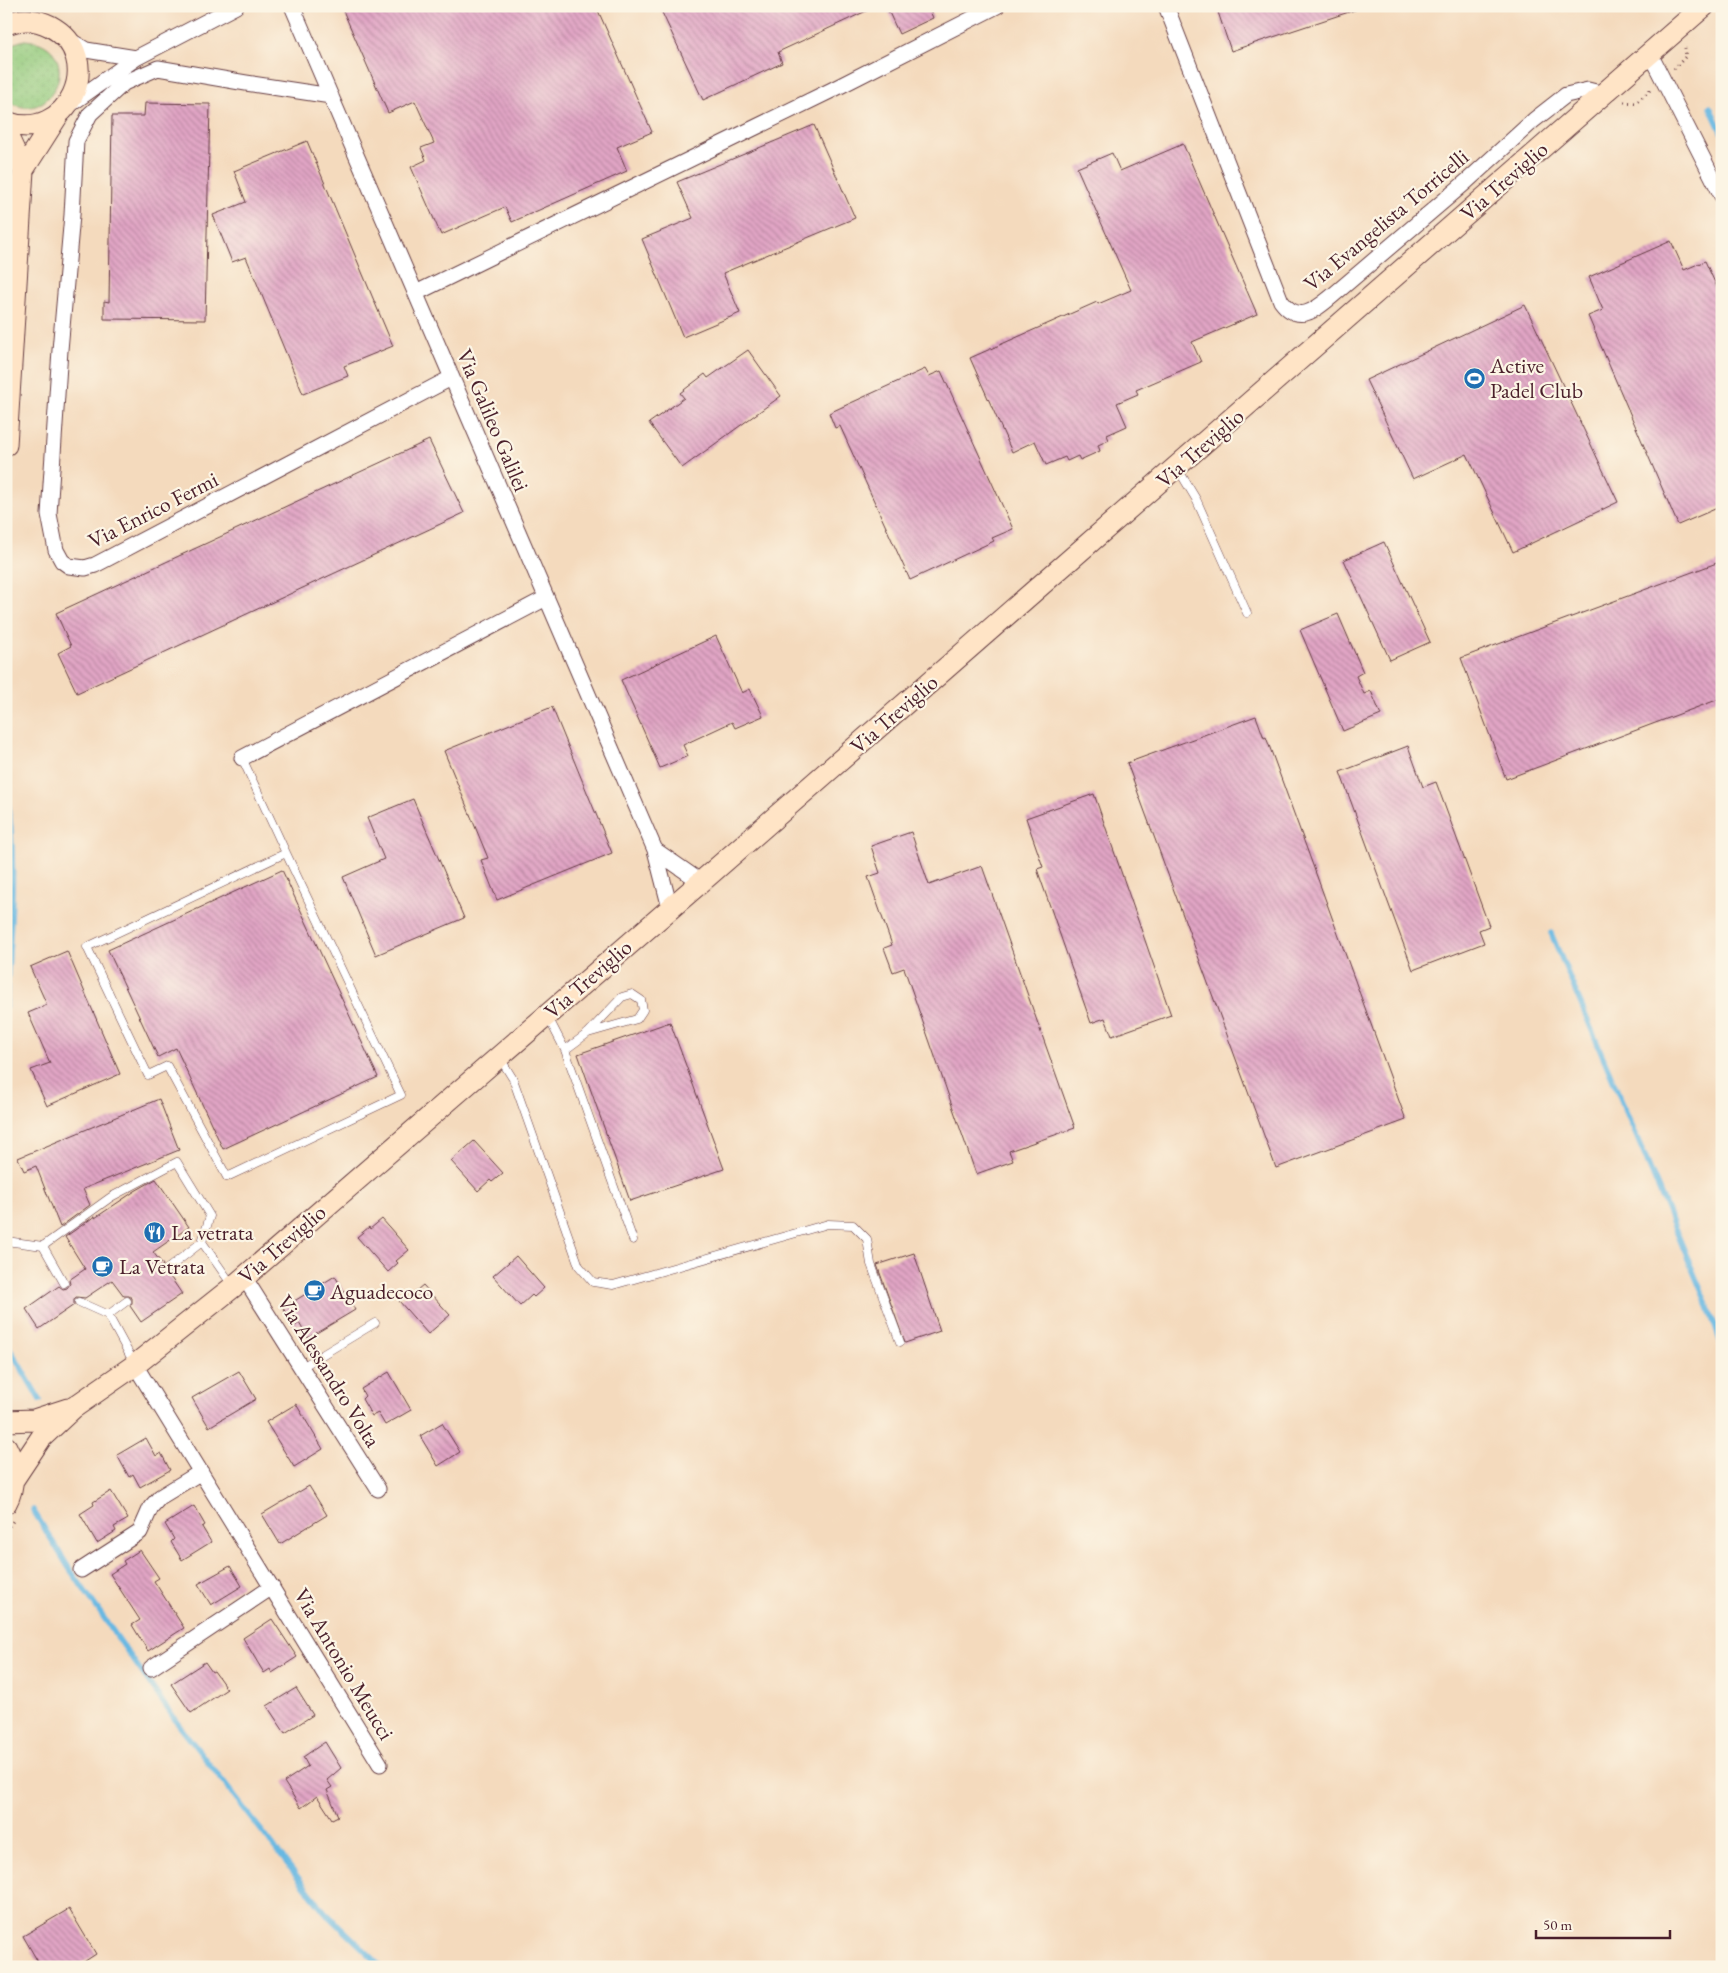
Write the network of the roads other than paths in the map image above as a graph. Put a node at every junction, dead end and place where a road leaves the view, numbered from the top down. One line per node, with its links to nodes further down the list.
1 (8, 6): 8 (street)
2 (42, 6): 10 (street)
3 (236, 6): 12 (street)
4 (292, 6): 14 (street, Via Galileo Galilei)
5 (997, 6): 20 (street)
6 (1166, 6): 13 (street, Via Evangelista Torricelli)
7 (1704, 6): 11 (street, Via Treviglio)
8 (6, 10)
9 (6, 24): 10 (street)
10 (61, 34): 12 (street); 15 (street)
11 (1650, 54): 13 (street, Via Treviglio); 19 (street)
12 (136, 58): 15 (street)
13 (1604, 94): 23 (street, Via Treviglio)
14 (331, 96): 20 (street, Via Galileo Galilei); 21 (street, Via Enrico Fermi)
15 (62, 111): 16 (street); 18 (street)
16 (6, 122)
17 (6, 133): 18 (street)
18 (23, 170): 22 (street)
19 (1722, 196)
20 (416, 293): 21 (street, Via Galileo Galilei)
21 (451, 378): 24 (street, Via Galileo Galilei)
22 (6, 445)
23 (1177, 468): 25 (lane); 29 (street, Via Treviglio)
24 (546, 598): 26 (street); 27 (street, Via Galileo Galilei)
25 (1247, 613)
26 (242, 758): 28 (lane)
27 (655, 850): 29 (street); 30 (street, Via Galileo Galilei)
28 (286, 853): 28 (lane)
29 (701, 882): 30 (street, Via Treviglio)
30 (670, 908): 31 (street, Via Treviglio)
31 (547, 1015): 33 (lane); 34 (street, Via Treviglio)
32 (588, 1034): 32 (lane); 33 (lane)
33 (565, 1050): 35 (lane)
34 (499, 1056): 40 (street, Via Treviglio); 46 (lane)
35 (633, 1240)
36 (6, 1241): 38 (lane)
37 (202, 1242): 38 (lane); 39 (lane); 40 (lane)
38 (43, 1246): 41 (lane)
39 (166, 1270)
40 (238, 1282): 47 (street, Via Treviglio); 48 (street, Via Alessandro Volta)
41 (64, 1283)
42 (127, 1301): 44 (lane)
43 (79, 1302): 44 (lane)
44 (108, 1315): 47 (lane)
45 (375, 1323): 48 (lane)
46 (900, 1342)
47 (135, 1364): 49 (street, Via Treviglio); 52 (street, Via Antonio Meucci)
48 (302, 1367): 54 (street, Via Alessandro Volta)
49 (73, 1408): 50 (street, Via Treviglio); 53 (street, Via Treviglio)
50 (6, 1422)
51 (6, 1447): 53 (street)
52 (201, 1472): 56 (street); 57 (street, Via Antonio Meucci)
53 (13, 1480): 55 (street)
54 (378, 1488)
55 (12, 1510)
56 (81, 1570)
57 (272, 1587): 58 (street, Via Antonio Meucci); 59 (street, Via Antonio Meucci)
58 (151, 1668)
59 (380, 1764)

